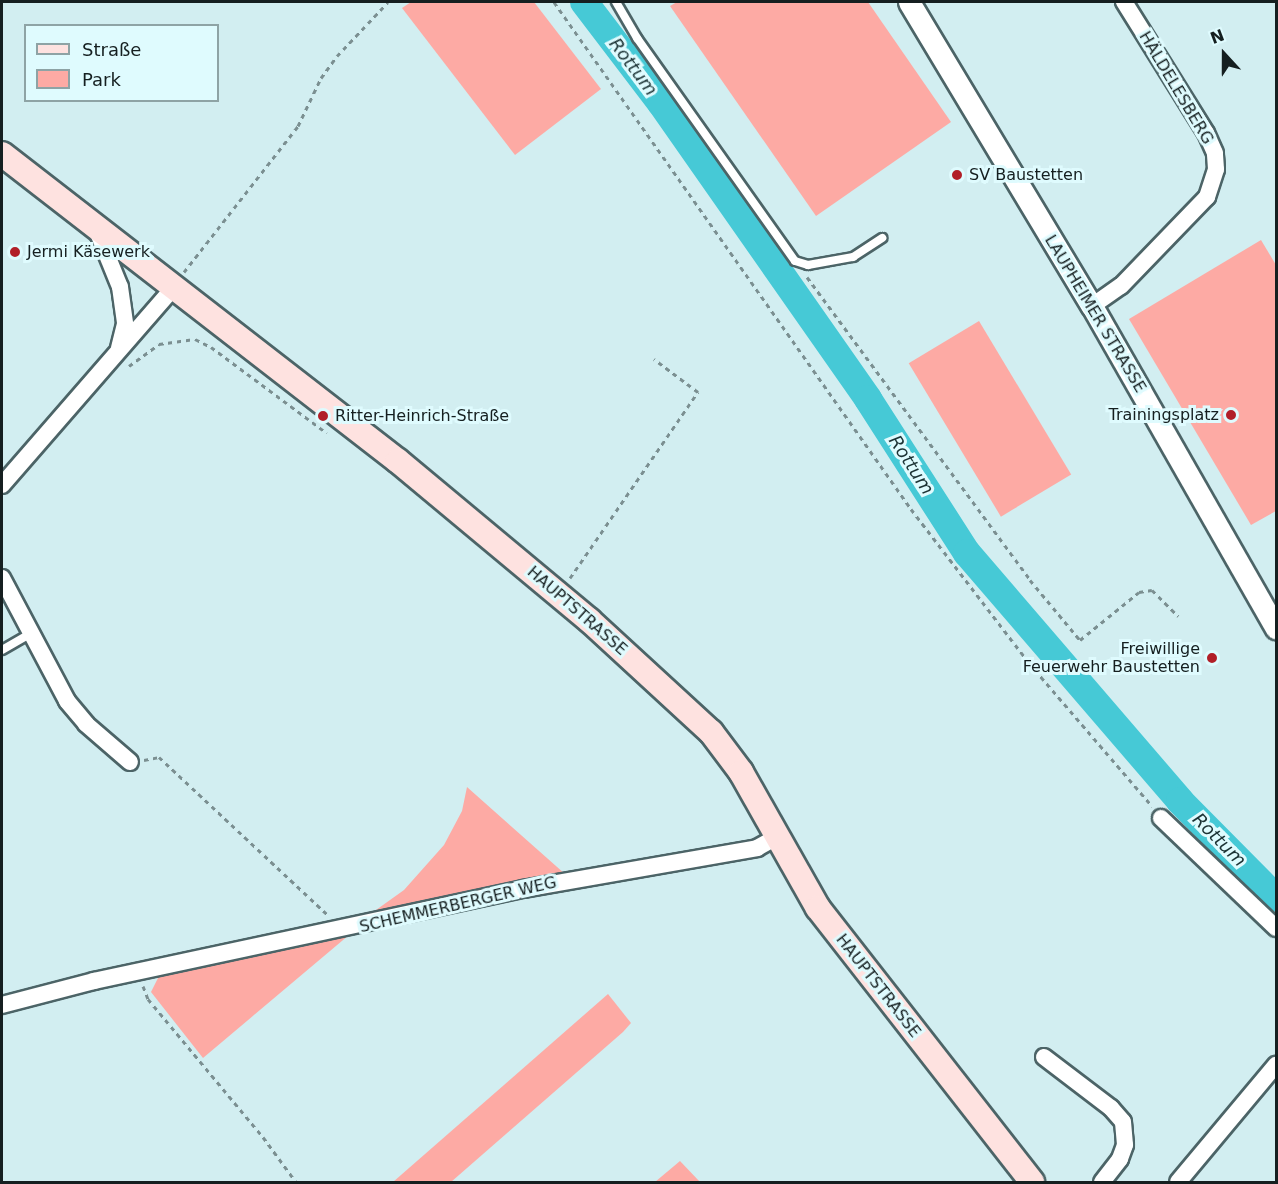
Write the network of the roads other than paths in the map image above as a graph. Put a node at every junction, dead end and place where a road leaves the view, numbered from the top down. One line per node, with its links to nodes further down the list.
1 (616, 2): 6 (lane)
2 (909, 2): 8 (street, LAUPHEIMER STRASSE)
3 (1124, 2): 8 (street, HÄLDELESBERG)
4 (2, 154): 5 (main road, HAUPTSTRASSE)
5 (91, 222): 7 (main road, HAUPTSTRASSE); 9 (street)
6 (882, 238)
7 (175, 286): 9 (street); 17 (main road, HAUPTSTRASSE)
8 (1092, 306): 12 (street, LAUPHEIMER STRASSE)
9 (118, 352): 10 (street)
10 (2, 485)
11 (2, 578): 13 (street)
12 (1276, 628)
13 (31, 633): 14 (lane); 15 (street)
14 (2, 650)
15 (130, 762)
16 (1161, 818): 18 (street)
17 (777, 837): 19 (street, SCHEMMERBERGER WEG); 22 (main road, HAUPTSTRASSE)
18 (1276, 928)
19 (2, 1005)
20 (1044, 1057): 23 (street)
21 (1276, 1065): 24 (street)
22 (1032, 1182)
23 (1102, 1182)
24 (1178, 1182)

